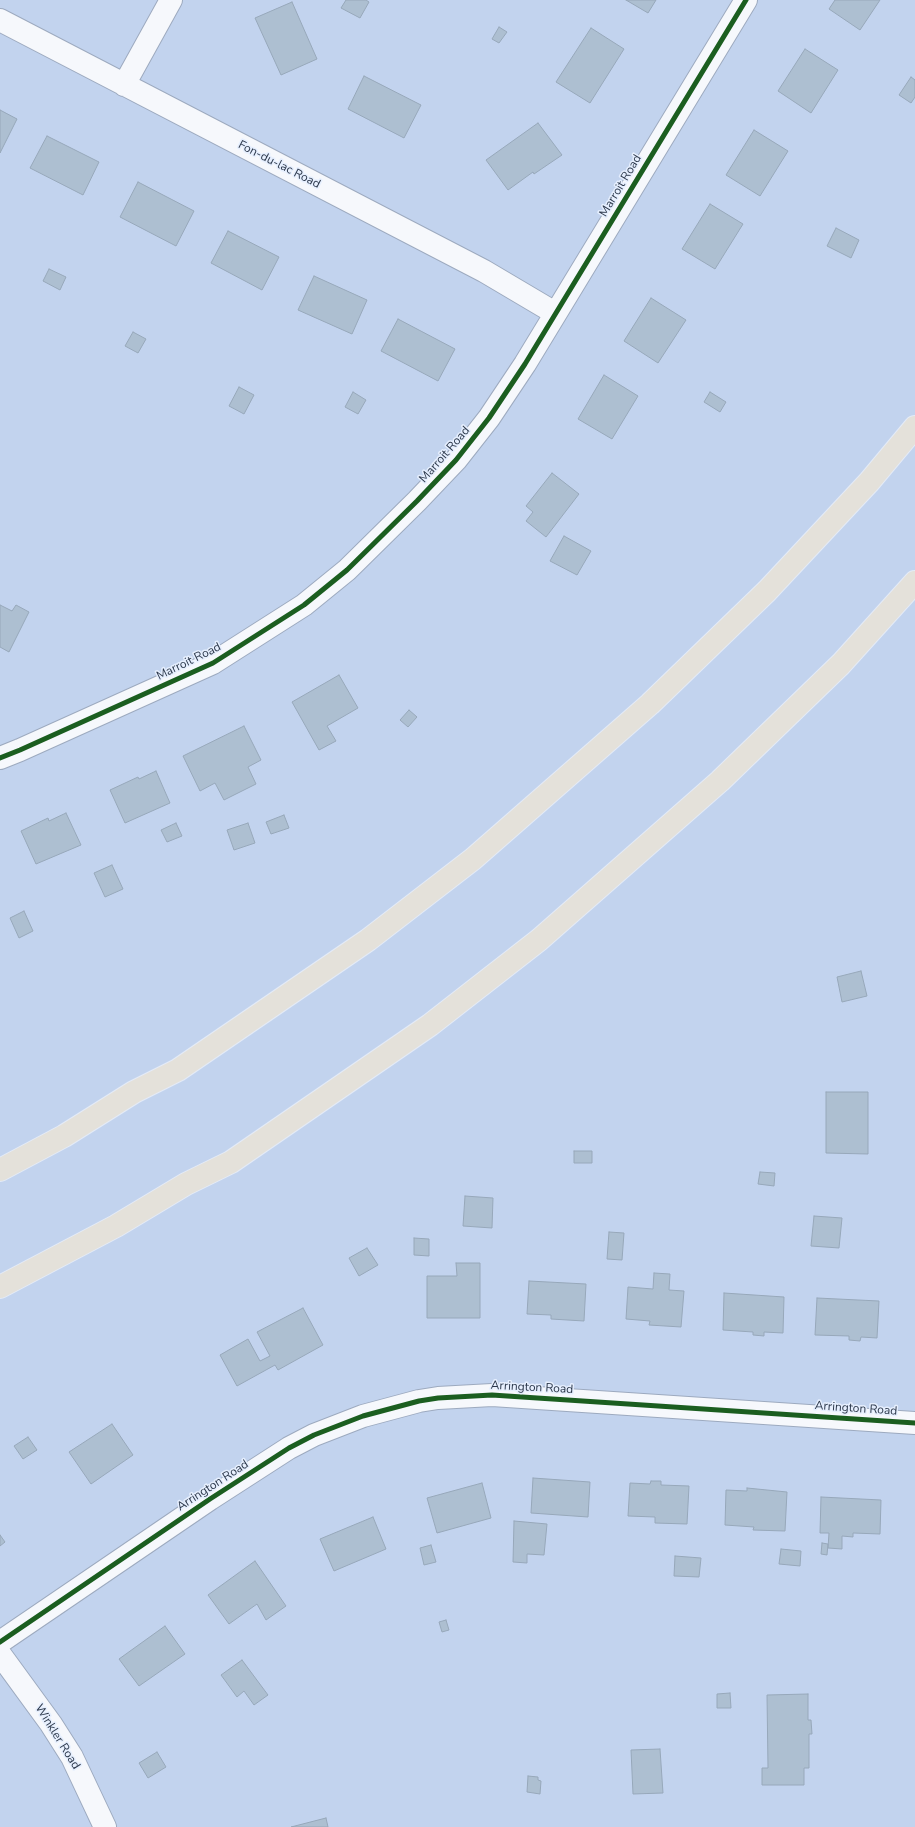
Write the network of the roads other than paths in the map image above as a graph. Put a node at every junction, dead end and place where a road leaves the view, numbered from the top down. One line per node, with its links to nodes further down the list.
1 (171, 0): 4 (street)
2 (746, 0): 5 (street, Marroit Road)
3 (0, 20): 4 (street, Fon-du-lac Road)
4 (124, 85): 5 (street, Fon-du-lac Road)
5 (556, 313): 9 (street, Marroit Road)
6 (915, 427): 11 (highway)
7 (915, 582): 12 (highway)
8 (0, 739): 9 (street)
9 (20, 750): 10 (street, Marroit Road)
10 (0, 758)
11 (0, 1170)
12 (0, 1287)
13 (915, 1423): 14 (street, Arrington Road)
14 (0, 1642)
15 (0, 1654): 16 (street, Winkler Road)
16 (105, 1827)

